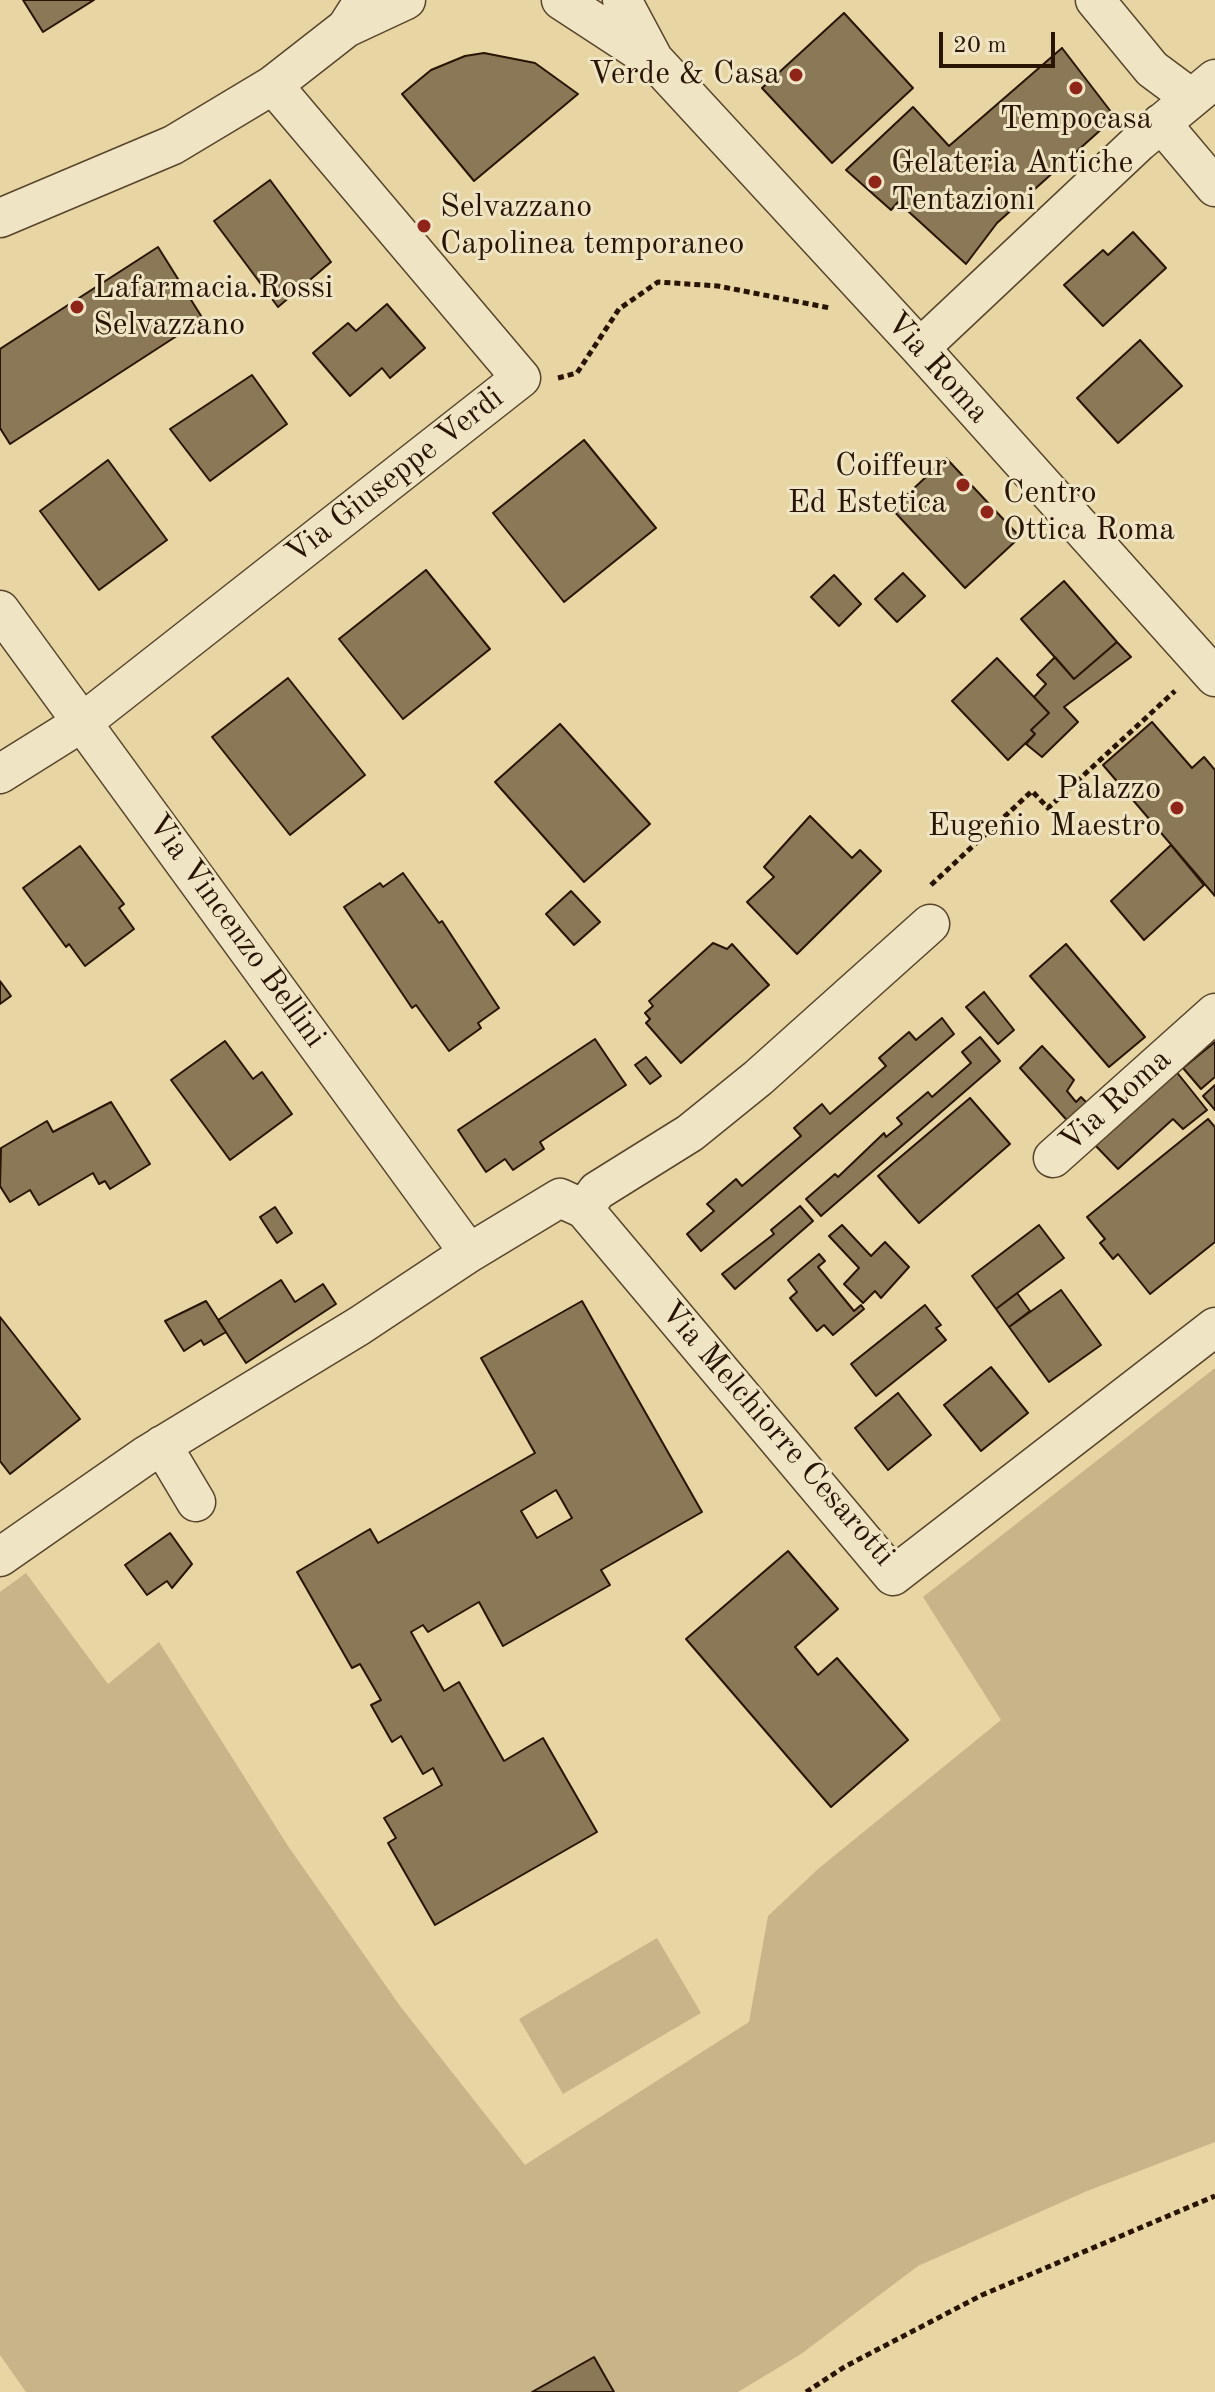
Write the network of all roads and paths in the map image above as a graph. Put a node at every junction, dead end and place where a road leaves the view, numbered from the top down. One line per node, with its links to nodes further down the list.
1 (406, 0): 5 (street)
2 (561, 0): 6 (street, Via Roma)
3 (622, 0): 6 (street, Via Roma)
4 (1095, 0): 8 (street)
5 (361, 9): 7 (street)
6 (656, 62): 13 (street, Via Roma)
7 (273, 85): 11 (street); 17 (street, Via Giuseppe Verdi)
8 (1203, 89): 9 (street)
9 (1161, 123): 10 (street); 13 (street)
10 (1215, 187)
11 (0, 218)
12 (843, 310): 14 (path)
13 (920, 348): 16 (street, Via Roma)
14 (553, 379)
15 (0, 610): 17 (street, Via Vincenzo Bellini)
16 (1198, 681): 19 (path)
17 (83, 722): 18 (street, Via Giuseppe Verdi); 23 (street, Via Vincenzo Bellini)
18 (0, 774)
19 (929, 906): 22 (street)
20 (1215, 1013): 21 (street, Via Roma)
21 (1053, 1158)
22 (584, 1209): 23 (street); 24 (street, Via Melchiorre Cesarotti)
23 (469, 1253): 25 (street)
24 (1215, 1327)
25 (162, 1445): 26 (street); 27 (street)
26 (196, 1502)
27 (1, 1556)
28 (1215, 2196): 29 (path)
29 (806, 2392)

